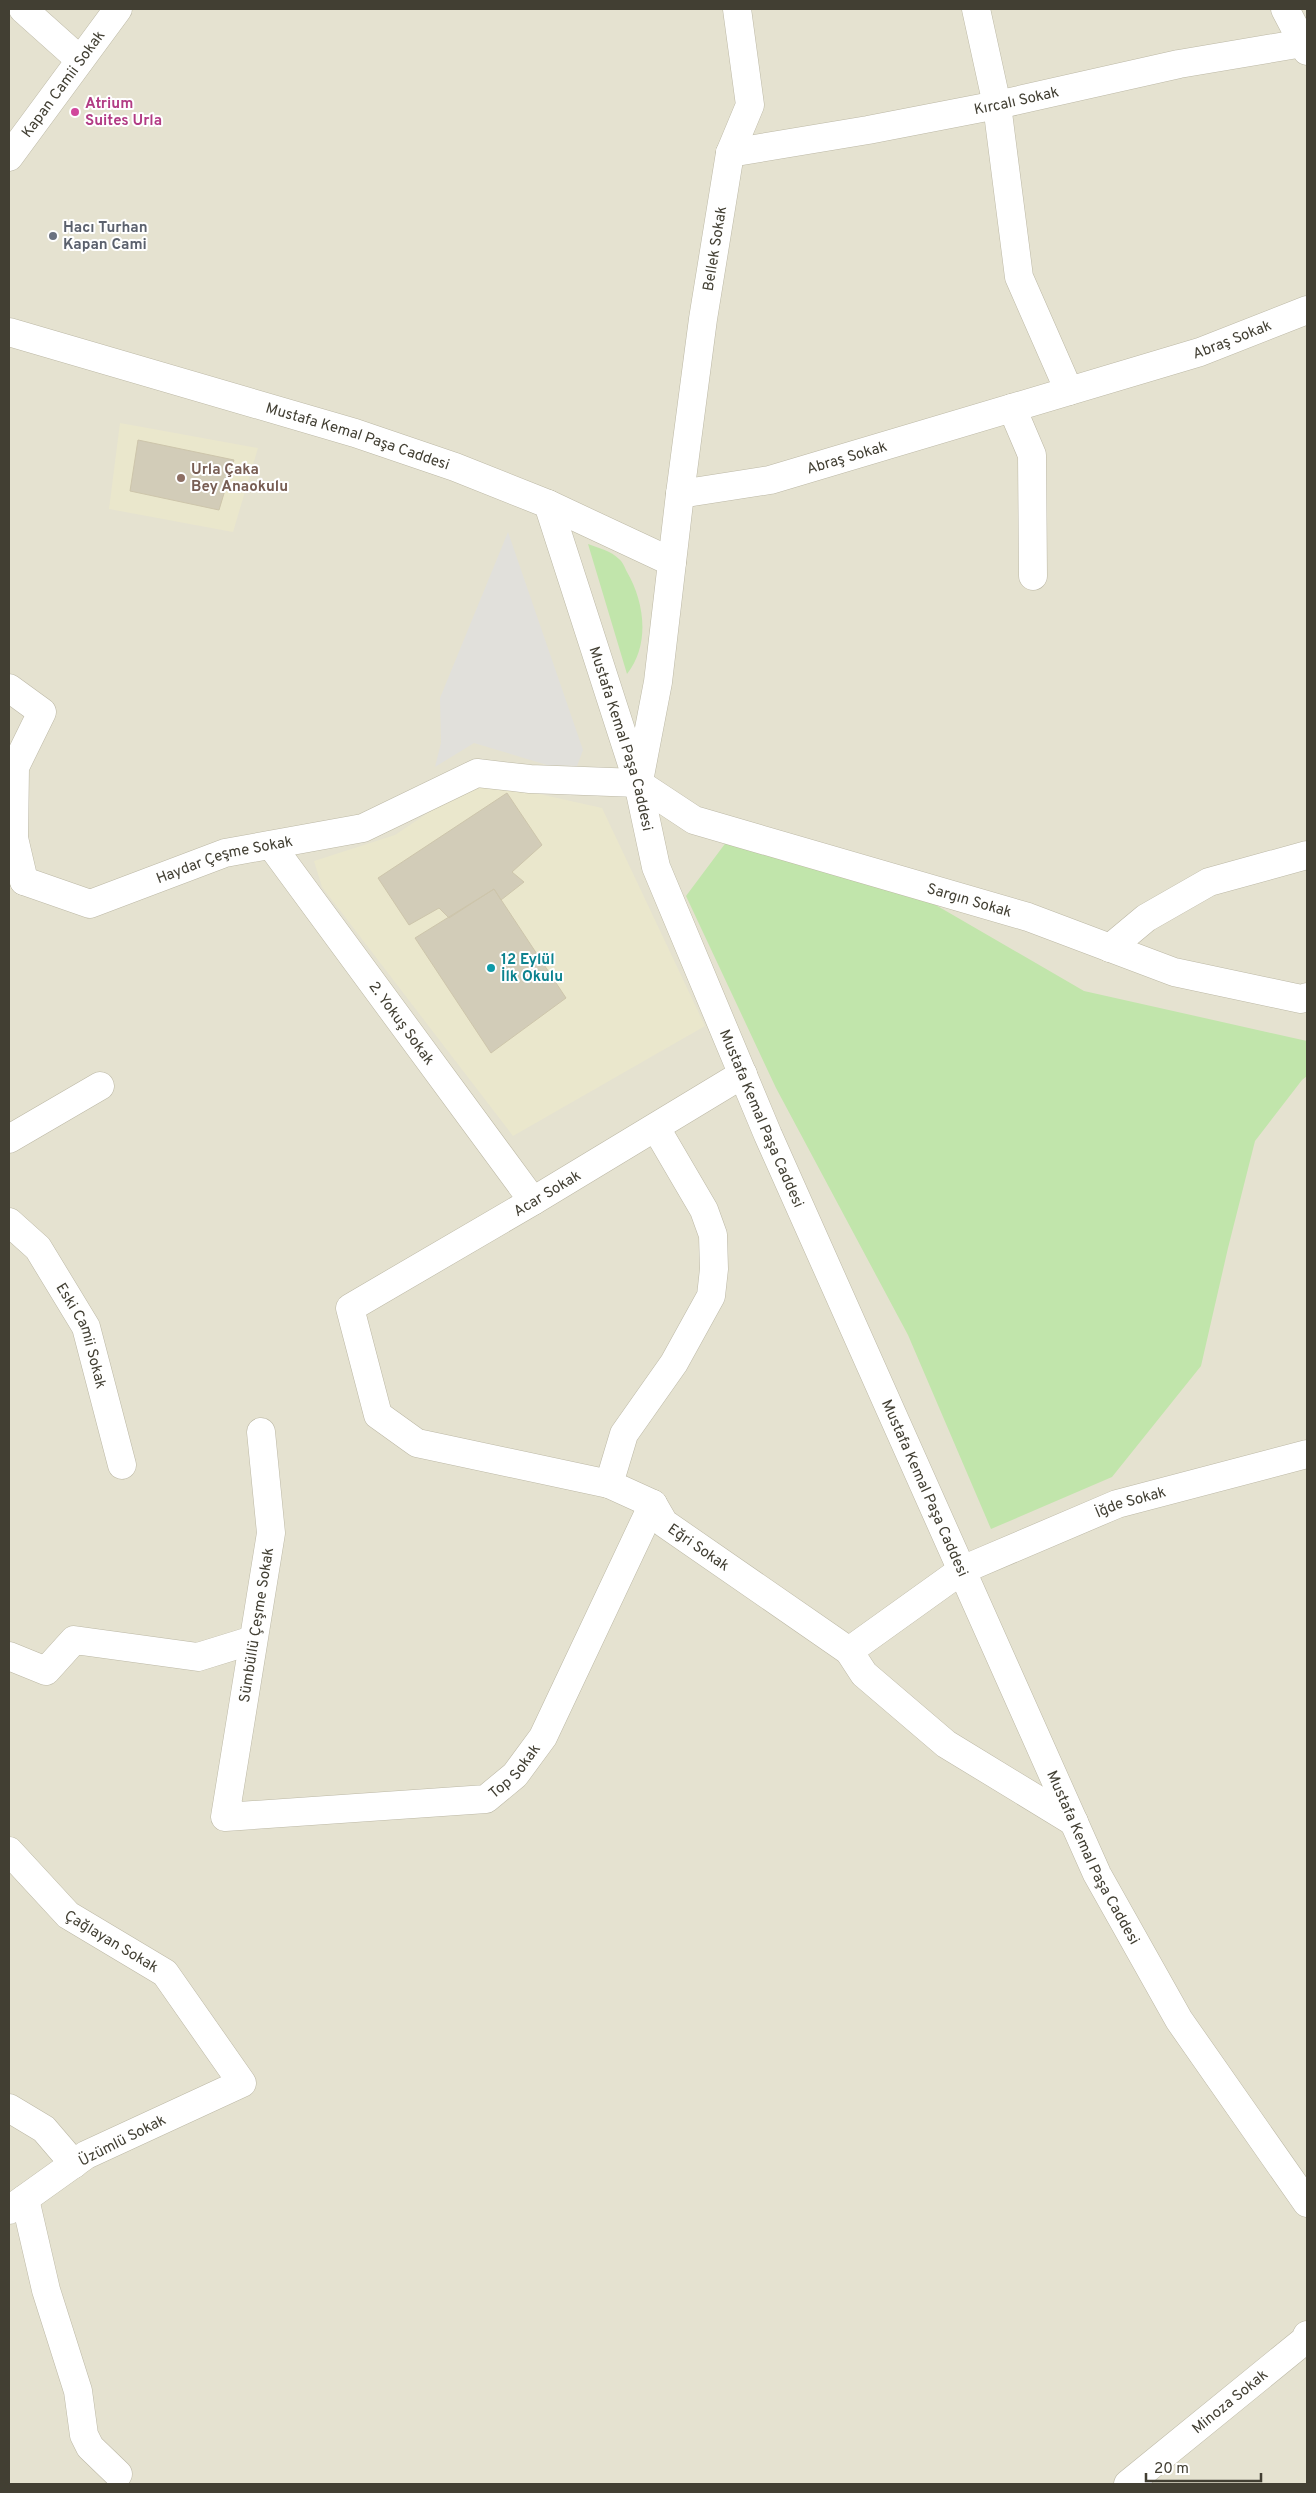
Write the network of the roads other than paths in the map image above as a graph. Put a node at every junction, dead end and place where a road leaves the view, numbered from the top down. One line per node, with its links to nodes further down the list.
1 (23, 9): 7 (street)
2 (118, 9): 7 (street, Kapan Camii Sokak)
3 (737, 9): 9 (street, Bellek Sokak)
4 (976, 9): 8 (street)
5 (1285, 9): 6 (street)
6 (1305, 47): 8 (street, Kırcalı Sokak)
7 (80, 60): 10 (street, Kapan Camii Sokak)
8 (997, 105): 9 (street, Kırcalı Sokak); 13 (street)
9 (730, 153): 15 (street, Bellek Sokak)
10 (9, 157)
11 (1307, 310): 13 (street, Abraş Sokak)
12 (9, 332): 16 (street, Mustafa Kemal Paşa Caddesi)
13 (1069, 391): 14 (street, Abraş Sokak)
14 (1012, 408): 15 (street, Abraş Sokak); 18 (street)
15 (680, 494): 17 (street, Bellek Sokak)
16 (548, 504): 17 (street); 20 (street, Mustafa Kemal Paşa Caddesi)
17 (672, 562): 20 (street, Bellek Sokak)
18 (1034, 576)
19 (9, 688): 23 (street, Haydar Çeşme Sokak)
20 (638, 783): 21 (street, Haydar Çeşme Sokak); 24 (street, Sargın Sokak); 26 (street, Mustafa Kemal Paşa Caddesi)
21 (271, 845): 23 (street, Haydar Çeşme Sokak); 30 (street, 2. Yokuş Sokak)
22 (1307, 854): 24 (street)
23 (16, 884)
24 (1110, 948): 25 (street, Sargın Sokak)
25 (1305, 994)
26 (743, 1074): 28 (street, Acar Sokak); 37 (street, Mustafa Kemal Paşa Caddesi)
27 (100, 1086): 29 (street)
28 (656, 1128): 30 (street, Acar Sokak); 35 (street)
29 (9, 1139)
30 (533, 1202): 35 (street, Acar Sokak)
31 (9, 1222): 34 (street, Eski Camii Sokak)
32 (260, 1432): 38 (street, Sümbüllü Çeşme Sokak)
33 (1307, 1454): 37 (street, İğde Sokak)
34 (122, 1466)
35 (609, 1484): 36 (street)
36 (653, 1504): 39 (street, Eğri Sokak); 41 (street, Top Sokak)
37 (962, 1570): 39 (street, İğde Sokak); 42 (street, Mustafa Kemal Paşa Caddesi)
38 (253, 1640): 40 (street); 41 (street, Sümbüllü Çeşme Sokak)
39 (849, 1651): 42 (street, Eğri Sokak)
40 (9, 1656)
41 (225, 1817)
42 (1074, 1822): 48 (street, Mustafa Kemal Paşa Caddesi)
43 (9, 1851): 44 (street, Çağlayan Sokak)
44 (242, 2083): 46 (street, Üzümlü Sokak)
45 (9, 2108): 46 (street)
46 (74, 2164): 47 (street, Üzümlü Sokak)
47 (17, 2204): 50 (street)
48 (1307, 2204)
49 (1307, 2335): 51 (street, Minoza Sokak)
50 (118, 2474)
51 (1128, 2484)

